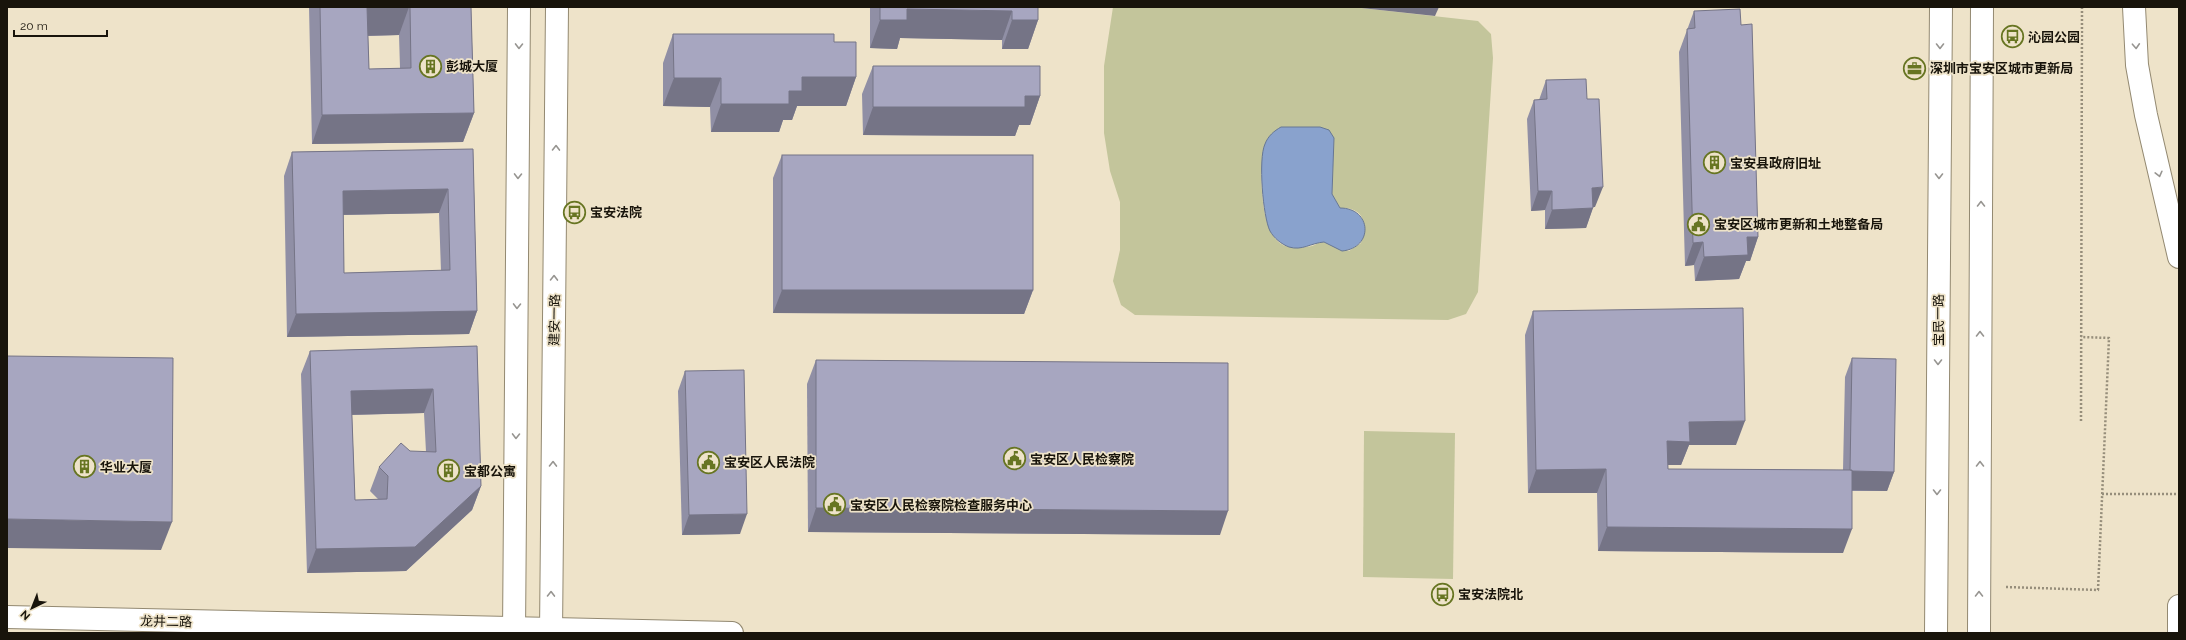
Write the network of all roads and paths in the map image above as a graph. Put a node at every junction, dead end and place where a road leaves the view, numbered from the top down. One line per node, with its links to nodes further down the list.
1 (520, 7): 15 (main road, one-way to 15)
2 (557, 7): 16 (main road, 建安一路, one-way to 2)
3 (1941, 7): 18 (main road, 宝民一路, one-way to 18)
4 (1982, 7): 12 (main road, one-way to 4)
5 (2082, 7): 8 (path)
6 (2134, 7): 7 (main road, one-way to 7)
7 (2179, 257)
8 (2081, 337): 9 (path); 10 (path)
9 (2081, 421)
10 (2102, 494): 11 (path); 12 (path)
11 (2179, 494)
12 (1979, 587): 19 (main road, one-way to 12)
13 (2179, 606): 20 (main road)
14 (7, 617): 15 (main road, 龙井二路)
15 (514, 631): 16 (main road, 龙井二路)
16 (551, 631): 17 (main road, 龙井二路)
17 (732, 633)
18 (1936, 633)
19 (1979, 633)
20 (2179, 633)

